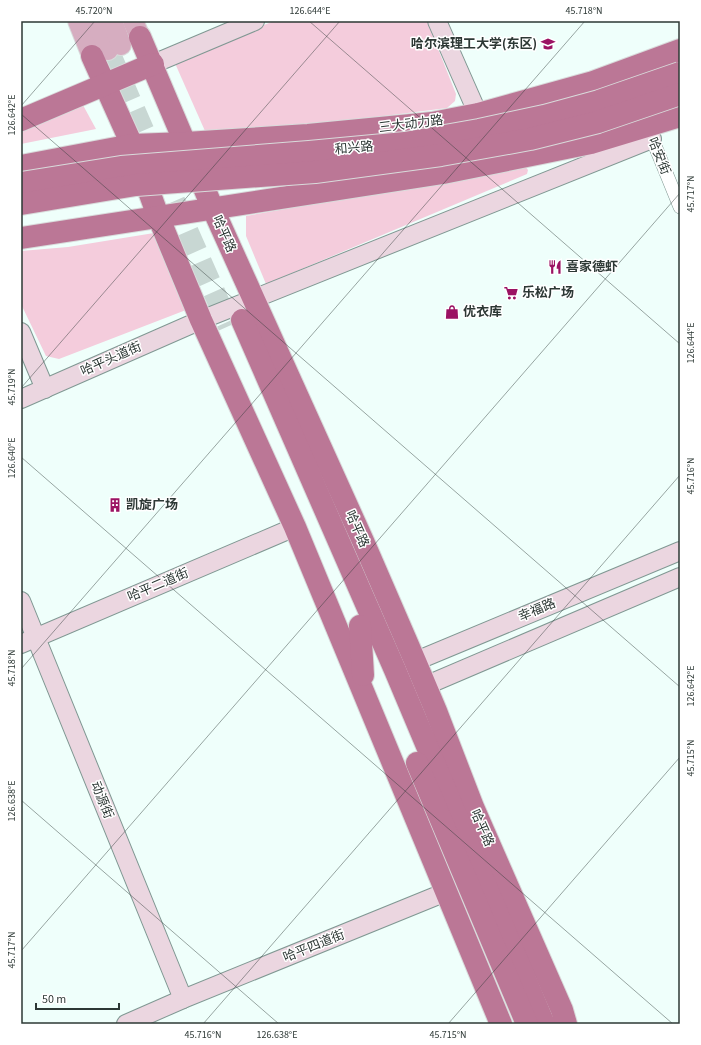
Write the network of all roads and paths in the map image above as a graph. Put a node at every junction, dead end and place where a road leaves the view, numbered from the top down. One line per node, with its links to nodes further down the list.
1 (78, 21): 6 (main road)
2 (97, 21): 6 (main road)
3 (112, 21): 6 (main road)
4 (255, 21): 8 (street)
5 (437, 21): 12 (street)
6 (119, 42): 8 (highway, 哈平路); 10 (highway)
7 (680, 50): 12 (highway, 三大动力路)
8 (153, 64): 10 (highway); 16 (highway, 哈平路)
9 (680, 73): 19 (highway, 和兴路, bridge)
10 (104, 84): 14 (highway); 17 (highway)
11 (680, 94): 20 (highway, bridge)
12 (478, 114): 16 (highway, 三大动力路)
13 (680, 116): 15 (highway)
14 (21, 120)
15 (650, 133): 21 (street, 哈安街); 22 (highway); 25 (street, 哈平头道街)
16 (186, 143): 17 (highway, 三大动力路); 22 (highway, 哈平路)
17 (132, 145): 18 (highway); 23 (highway)
18 (21, 166)
19 (21, 183)
20 (21, 204)
21 (680, 207)
22 (213, 209): 23 (highway); 25 (highway, 哈平路)
23 (158, 216): 24 (highway); 26 (highway)
24 (21, 238)
25 (253, 299): 26 (street, 哈平头道街); 31 (highway, 哈平路)
26 (201, 320): 28 (street, 哈平头道街); 30 (highway)
27 (21, 332): 28 (street)
28 (45, 389): 29 (street, 哈平头道街)
29 (21, 399)
30 (296, 527): 36 (street, 哈平二道街); 40 (highway)
31 (363, 541): 37 (highway, 哈平路); 38 (highway)
32 (680, 551): 37 (street, 幸福路)
33 (680, 577): 39 (street, 幸福路)
34 (21, 601): 36 (street, 动源街)
35 (360, 626): 38 (highway, 哈平路); 40 (highway); 46 (highway, 哈平路)
36 (28, 640): 43 (street, 动源街)
37 (415, 661): 38 (street, 幸福路); 39 (highway, 哈平路)
38 (395, 670): 41 (highway, 哈平路)
39 (425, 685): 41 (street, 幸福路); 48 (highway, 哈平路)
40 (364, 693): 42 (highway)
41 (405, 694): 47 (highway, 哈平路)
42 (446, 892): 43 (street, 哈平四道街); 45 (highway)
43 (183, 999): 44 (street, 哈平四道街)
44 (126, 1024)
45 (501, 1024)
46 (527, 1024)
47 (544, 1024)
48 (566, 1024)

